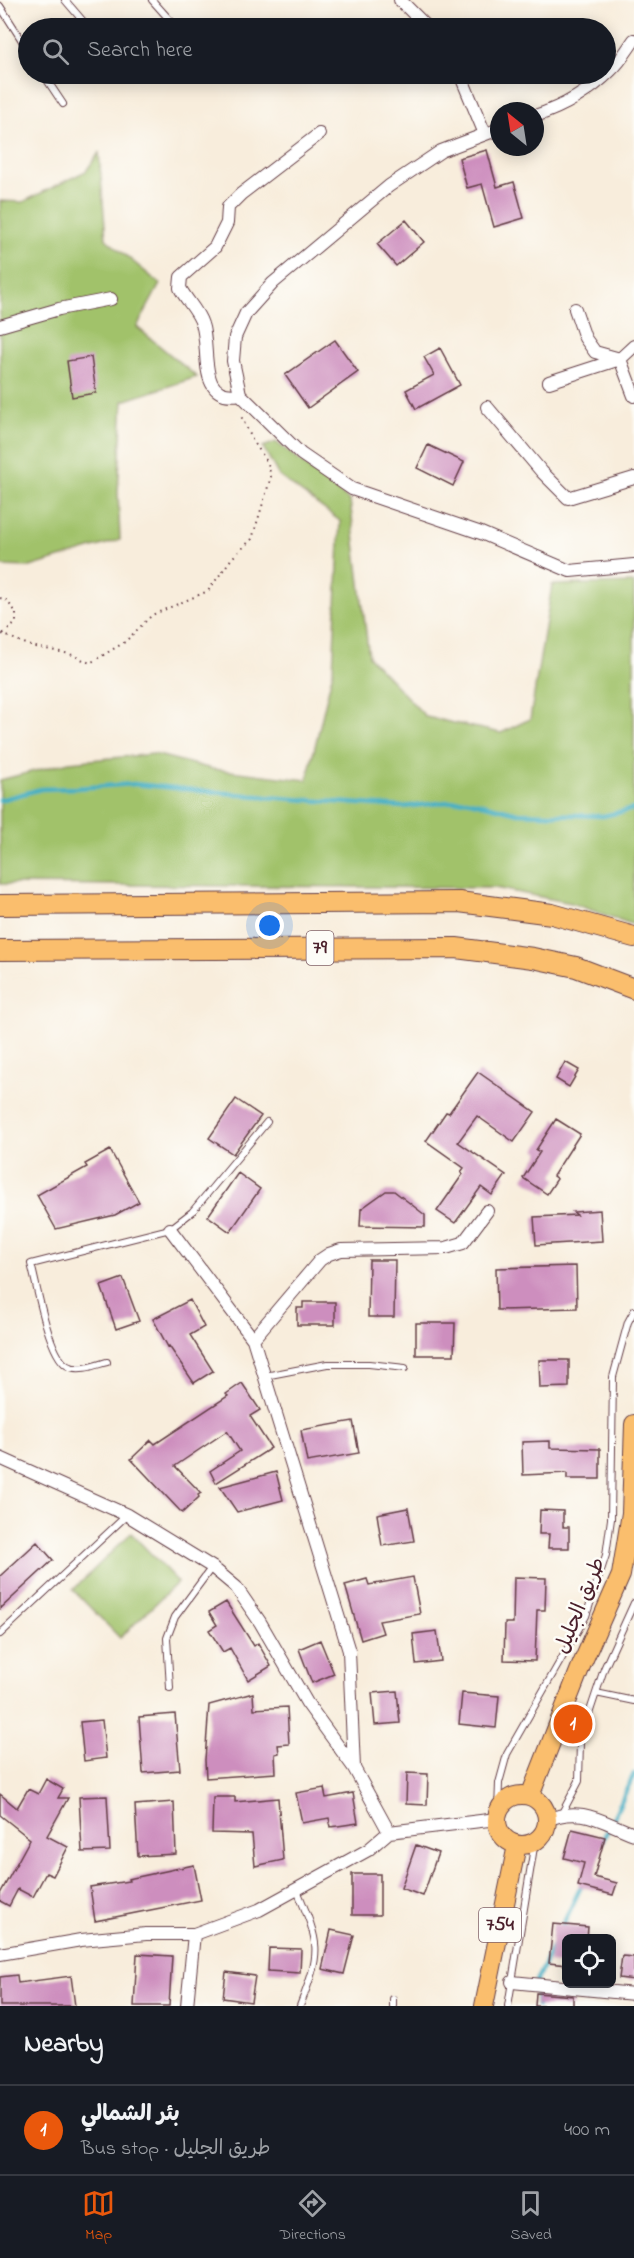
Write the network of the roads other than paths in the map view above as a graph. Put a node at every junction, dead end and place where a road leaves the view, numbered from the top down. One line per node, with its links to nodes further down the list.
1 (65, 0): 5 (lane)
2 (152, 0): 6 (lane)
3 (400, 0): 7 (street)
4 (0, 6): 8 (lane)
5 (80, 18)
6 (168, 18)
7 (418, 18)
8 (18, 35)
9 (634, 40): 10 (street)
10 (616, 65)
11 (50, 84): 14 (lane)
12 (464, 84): 18 (street)
13 (595, 84): 15 (street)
14 (63, 104)
15 (544, 114)
16 (490, 132): 18 (street)
17 (319, 134): 25 (street)
18 (485, 134): 25 (street)
19 (111, 298): 21 (street)
20 (575, 309): 23 (street)
21 (0, 326)
22 (634, 346): 23 (street)
23 (620, 359): 24 (street); 26 (street)
24 (549, 382)
25 (237, 394): 29 (street)
26 (634, 396)
27 (487, 407): 28 (street)
28 (634, 478)
29 (634, 565)
30 (0, 904): 31 (highway, 79)
31 (634, 937)
32 (0, 951): 33 (highway, 79)
33 (634, 989)
34 (267, 1122): 36 (lane)
35 (487, 1211): 38 (street)
36 (170, 1230): 38 (street); 39 (lane)
37 (634, 1311): 53 (lane)
38 (253, 1339): 41 (street)
39 (107, 1362)
40 (405, 1368): 41 (lane)
41 (264, 1376): 51 (street)
42 (634, 1424): 52 (main road, طريق الجليل)
43 (0, 1458): 44 (street)
44 (127, 1515): 45 (street); 47 (lane)
45 (212, 1567): 48 (lane); 51 (street)
46 (634, 1603): 49 (lane)
47 (0, 1634)
48 (170, 1688)
49 (596, 1693): 50 (lane); 54 (lane)
50 (634, 1701)
51 (354, 1768): 55 (street)
52 (530, 1796): 53 (main road); 54 (main road)
53 (497, 1815): 55 (street); 58 (main road)
54 (555, 1817): 56 (street); 57 (main road)
55 (389, 1832): 59 (street)
56 (634, 1834)
57 (535, 1841): 58 (main road); 62 (lane)
58 (517, 1845): 66 (main road, 754)
59 (297, 1890): 60 (street); 65 (lane)
60 (194, 1934): 61 (street); 64 (street)
61 (0, 1954)
62 (512, 1983): 63 (street); 67 (lane)
63 (634, 1994)
64 (187, 2006)
65 (300, 2006)
66 (484, 2006)
67 (508, 2006)

